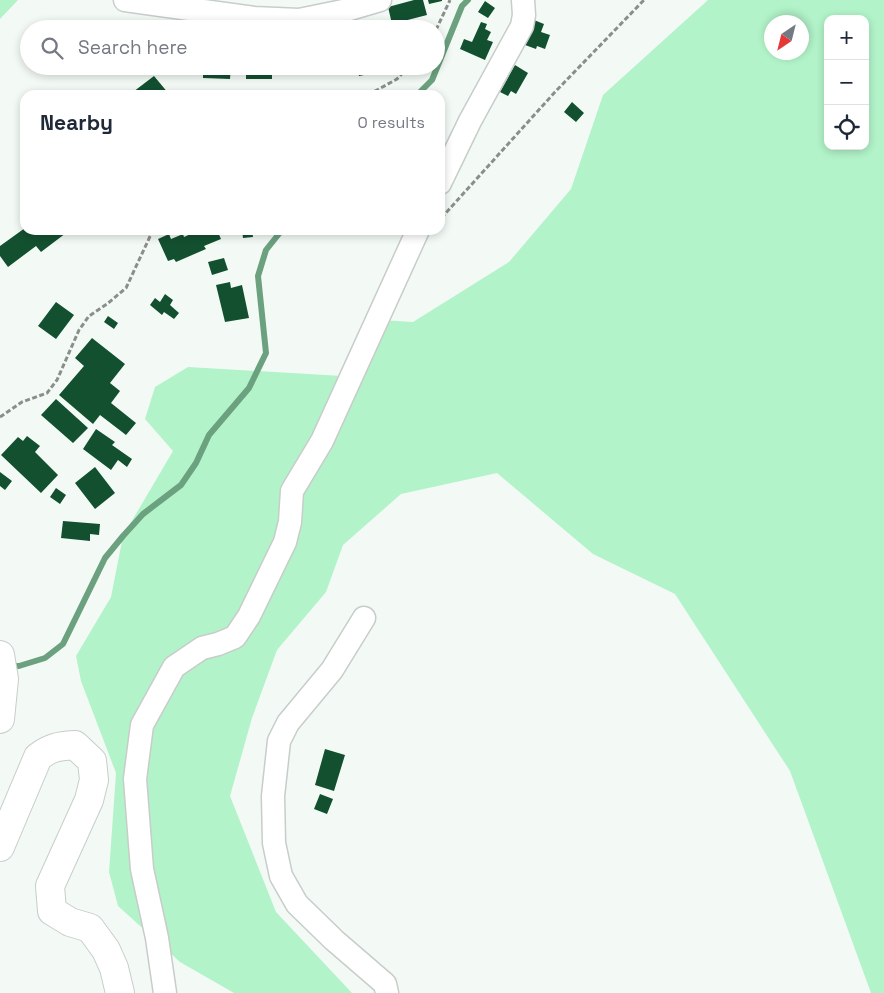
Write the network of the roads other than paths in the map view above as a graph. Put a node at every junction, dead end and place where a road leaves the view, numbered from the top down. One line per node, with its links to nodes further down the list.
1 (125, 0): 2 (street)
2 (380, 0)
3 (523, 3): 4 (street)
4 (445, 173)
5 (416, 235): 11 (street)
6 (364, 618): 12 (street)
7 (2, 667): 8 (street)
8 (0, 719)
9 (0, 848): 10 (street)
10 (120, 993)
11 (165, 993)
12 (387, 993)

